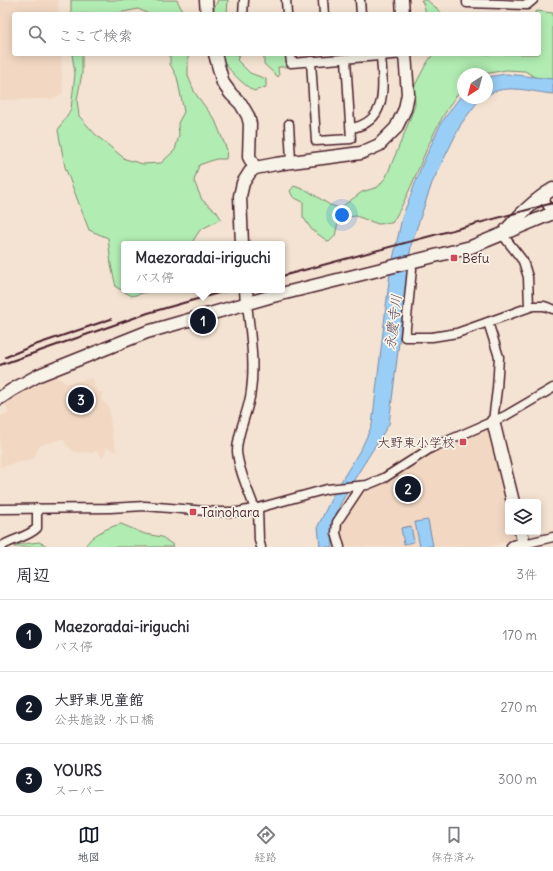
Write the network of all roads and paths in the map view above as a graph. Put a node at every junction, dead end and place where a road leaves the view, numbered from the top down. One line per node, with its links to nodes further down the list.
1 (206, 0): 9 (street)
2 (244, 0): 10 (street)
3 (286, 0): 11 (street)
4 (323, 0): 12 (street)
5 (360, 0): 13 (street)
6 (402, 0): 14 (street)
7 (467, 0): 8 (street)
8 (534, 0)
9 (207, 12)
10 (243, 12)
11 (287, 12)
12 (324, 12)
13 (361, 12)
14 (403, 12)
15 (216, 56): 26 (street)
16 (290, 56): 22 (street)
17 (364, 56): 18 (street); 21 (street)
18 (381, 56): 24 (street)
19 (405, 56): 25 (street)
20 (327, 57): 21 (street); 22 (street)
21 (346, 59): 24 (street)
22 (311, 61): 24 (street)
23 (289, 124): 25 (street)
24 (350, 128)
25 (291, 161): 26 (street)
26 (255, 168): 30 (street)
27 (553, 189): 28 (street); 29 (street)
28 (553, 211): 29 (street)
29 (502, 234): 31 (street); 34 (street)
30 (242, 241)
31 (413, 265): 33 (street); 36 (street)
32 (246, 293): 33 (street)
33 (247, 303): 38 (street); 44 (street)
34 (529, 307): 35 (street); 36 (street)
35 (553, 309)
36 (488, 322): 39 (street)
37 (553, 388): 39 (street)
38 (0, 398)
39 (493, 421): 40 (street); 41 (street)
40 (359, 486): 44 (street); 49 (street)
41 (512, 499)
42 (36, 508): 43 (street); 44 (street); 47 (street)
43 (0, 509)
44 (257, 509): 48 (street)
45 (553, 536): 46 (street)
46 (519, 541)
47 (0, 547)
48 (261, 547)
49 (340, 547)

